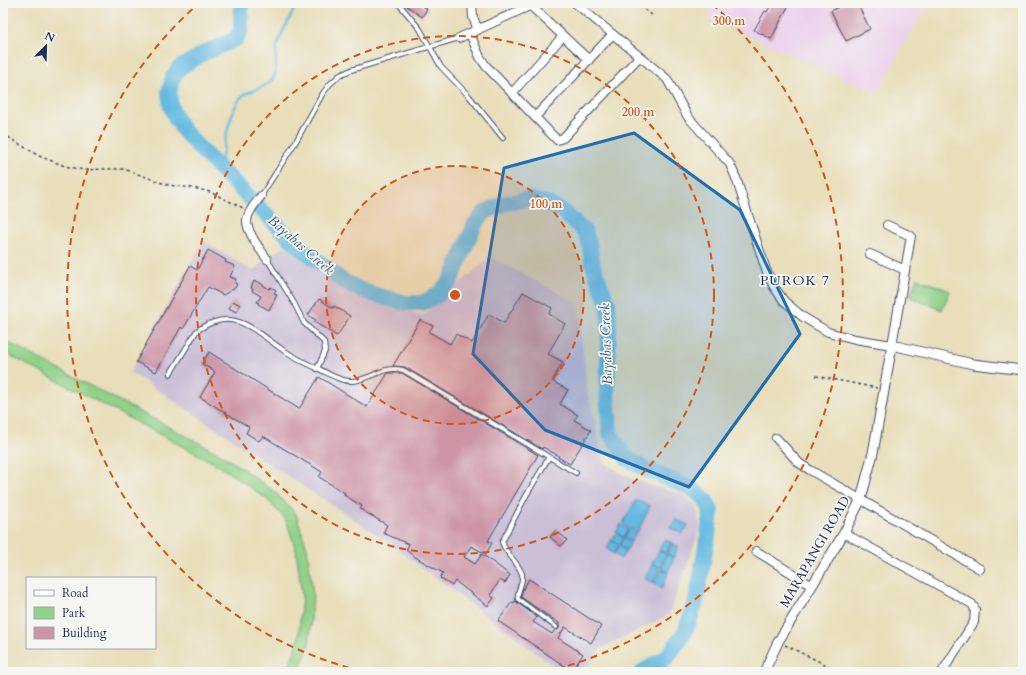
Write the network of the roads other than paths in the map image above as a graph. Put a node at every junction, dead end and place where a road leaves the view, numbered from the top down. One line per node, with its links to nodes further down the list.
1 (398, 3): 10 (lane)
2 (472, 3): 5 (street)
3 (575, 3): 7 (street)
4 (534, 4): 5 (street); 8 (street)
5 (478, 30): 6 (street)
6 (470, 34): 9 (street); 13 (street)
7 (612, 35): 11 (street); 12 (street)
8 (563, 36): 12 (street); 13 (street)
9 (459, 38): 10 (lane)
10 (430, 47): 15 (lane); 16 (lane)
11 (639, 57): 14 (street); 21 (street)
12 (589, 60): 14 (street)
13 (512, 93): 14 (street)
14 (535, 117)
15 (503, 138)
16 (261, 196): 19 (street)
17 (887, 225): 20 (street)
18 (870, 254): 20 (street)
19 (267, 259): 22 (lane)
20 (905, 270): 21 (street)
21 (892, 345): 23 (street); 28 (street, MARAPANGI ROAD)
22 (318, 369): 24 (lane); 26 (lane)
23 (1023, 370)
24 (170, 374)
25 (776, 438): 28 (street)
26 (550, 457): 27 (lane); 33 (lane)
27 (576, 473)
28 (861, 498): 29 (street, MARAPANGI ROAD); 31 (street)
29 (844, 533): 32 (street, MARAPANGI ROAD); 35 (street)
30 (756, 551): 32 (street)
31 (980, 569)
32 (812, 586): 34 (street, MARAPANGI ROAD)
33 (556, 627)
34 (764, 672)
35 (942, 672)

